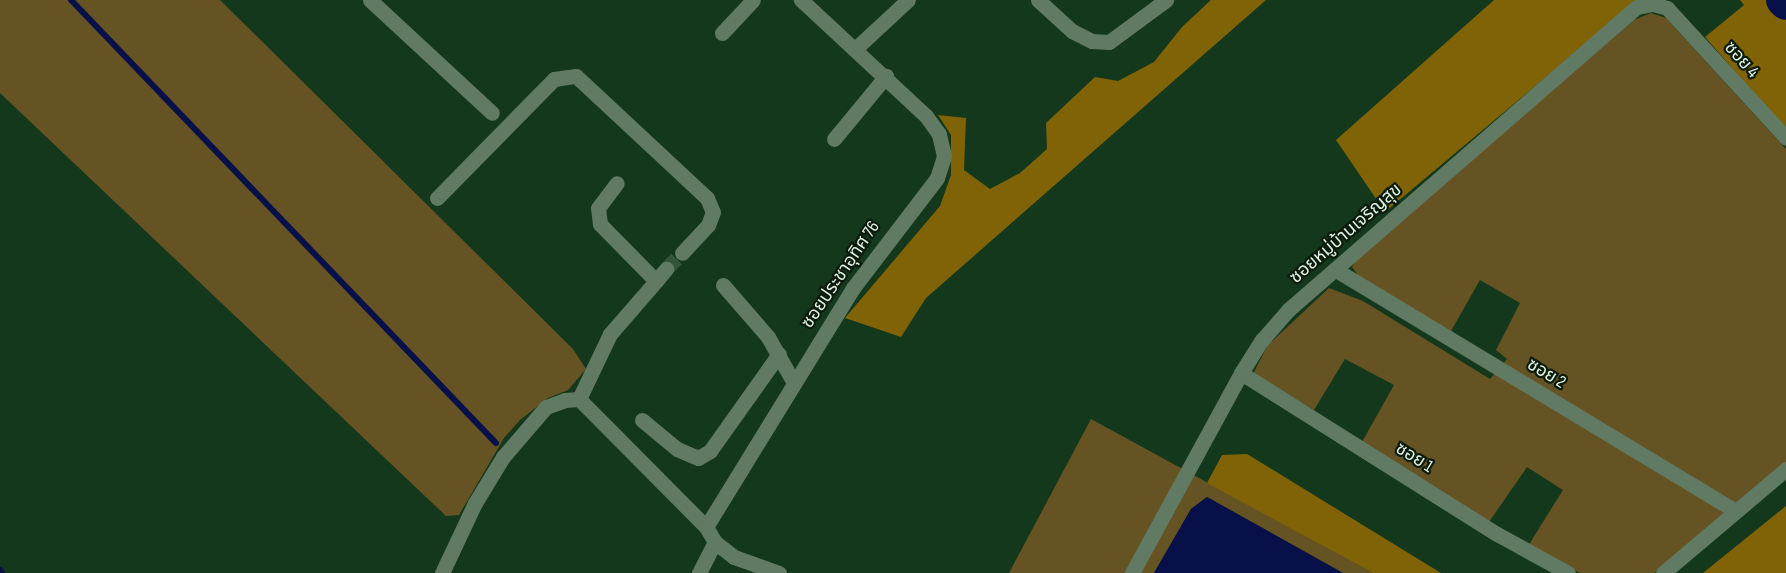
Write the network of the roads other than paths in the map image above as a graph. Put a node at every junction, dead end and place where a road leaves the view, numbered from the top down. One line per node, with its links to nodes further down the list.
1 (370, 0): 11 (street)
2 (753, 0): 8 (street)
3 (801, 0): 9 (street, ซอยประชาอุทิศ 76)
4 (908, 0): 9 (street)
5 (1038, 0): 6 (street)
6 (1166, 0)
7 (1667, 8): 12 (street, ซอย 4); 17 (street, ซอยหมู่บ้านเจริญสุข)
8 (722, 33)
9 (855, 49): 10 (street, ซอยประชาอุทิศ 76)
10 (886, 76): 13 (street); 21 (street, ซอยประชาอุทิศ 76)
11 (492, 113)
12 (1786, 138)
13 (834, 139)
14 (617, 183): 22 (street)
15 (437, 198): 16 (street)
16 (682, 253)
17 (1336, 270): 20 (street, ซอยหมู่บ้านเจริญสุข); 25 (street, ซอย 2)
18 (723, 285): 19 (street)
19 (779, 354): 21 (street); 23 (street)
20 (1241, 373): 31 (street, ซอยหมู่บ้านเจริญสุข); 32 (street, ซอย 1)
21 (794, 383): 26 (street, ซอยประชาอุทิศ 76)
22 (579, 399): 26 (street); 28 (street)
23 (642, 420)
24 (1786, 469): 25 (street)
25 (1735, 511): 33 (street)
26 (706, 527): 27 (street)
27 (715, 542): 29 (street); 30 (street)
28 (442, 573)
29 (699, 573)
30 (779, 573)
31 (1132, 573)
32 (1568, 573)
33 (1663, 573)

